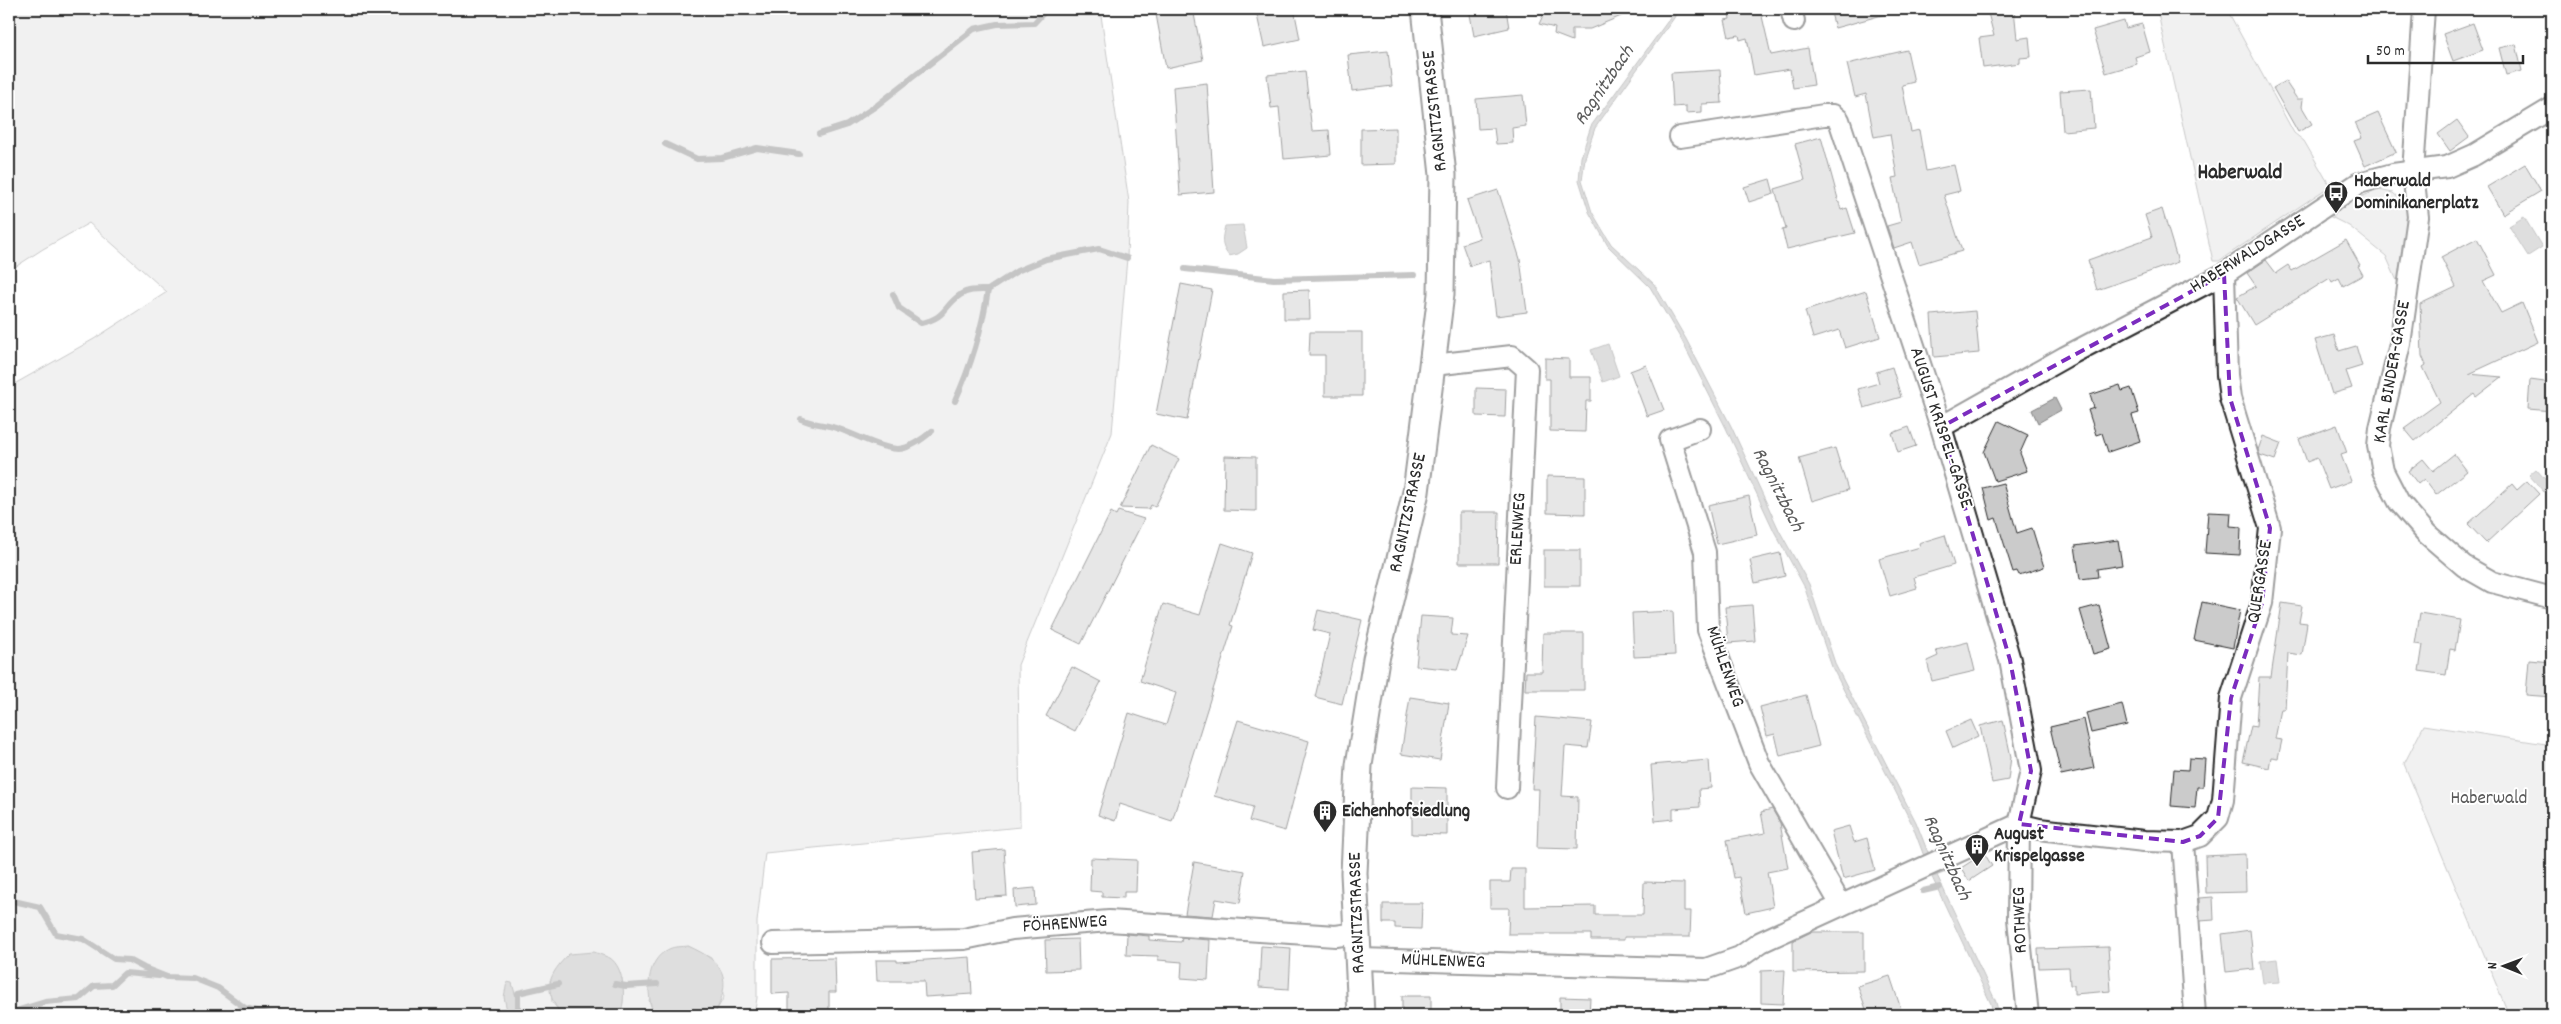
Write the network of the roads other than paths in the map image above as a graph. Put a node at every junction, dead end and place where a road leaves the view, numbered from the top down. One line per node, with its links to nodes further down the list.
1 (1425, 9): 7 (main road, RAGNITZSTRASSE)
2 (2424, 9): 5 (street)
3 (2552, 108): 5 (street, HABERWALDGASSE)
4 (1680, 137): 8 (street, AUGUST KRISPEL-GASSE)
5 (2413, 172): 6 (street, HABERWALDGASSE); 10 (street, KARL BINDER-GASSE)
6 (2224, 274): 8 (street, HABERWALDGASSE); 13 (street, QUERGASSE)
7 (1434, 365): 11 (street, ERLENWEG); 15 (main road, RAGNITZSTRASSE)
8 (1941, 427): 12 (street, AUGUST KRISPEL-GASSE)
9 (1700, 429): 14 (street, MÜHLENWEG)
10 (2552, 598)
11 (1506, 788)
12 (2019, 824): 13 (street, QUERGASSE); 14 (street, MÜHLENWEG); 19 (street, ROTHWEG)
13 (2183, 842): 20 (street)
14 (1842, 905): 17 (street, MÜHLENWEG)
15 (1357, 933): 16 (street, FÖHRENWEG); 17 (main road, RAGNITZSTRASSE)
16 (773, 943)
17 (1360, 959): 18 (main road, RAGNITZSTRASSE)
18 (1361, 1015)
19 (2028, 1015)
20 (2195, 1015)

